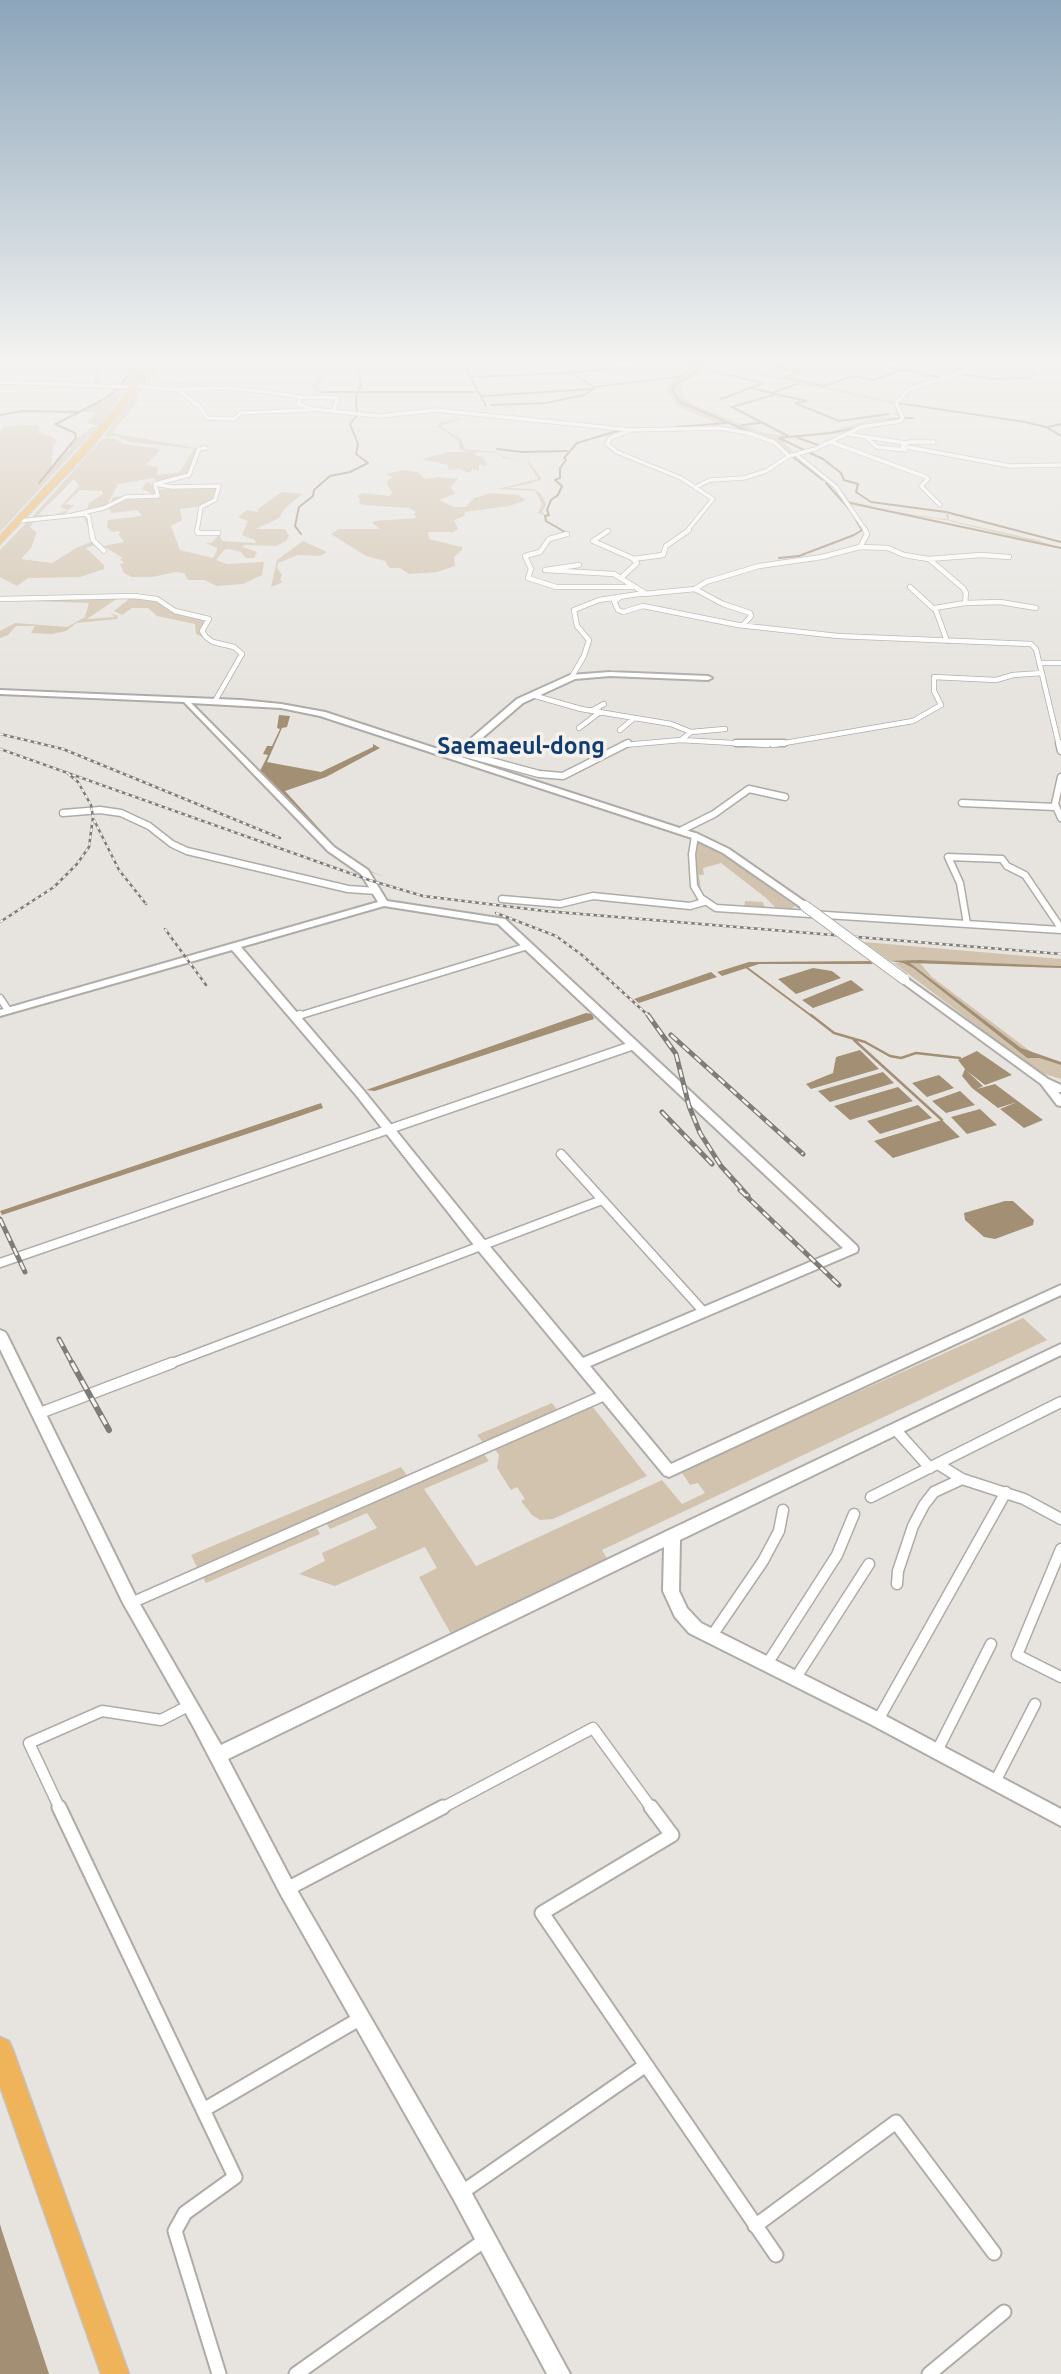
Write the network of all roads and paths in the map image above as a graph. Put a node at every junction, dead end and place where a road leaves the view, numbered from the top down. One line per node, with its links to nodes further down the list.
1 (63, 474): 11 (highway)
2 (189, 474): 7 (street)
3 (670, 474): 8 (street)
4 (757, 474): 8 (street)
5 (820, 474): 16 (street)
6 (917, 474): 9 (street)
7 (155, 484): 10 (street); 13 (street)
8 (696, 487): 19 (street)
9 (940, 505)
10 (73, 515): 11 (street); 17 (street)
11 (19, 521): 15 (highway)
12 (608, 531): 19 (street)
13 (218, 533)
14 (567, 534): 24 (street)
15 (0, 541)
16 (860, 547): 20 (street); 25 (street)
17 (104, 551)
18 (1009, 557): 20 (street)
19 (633, 559): 22 (street)
20 (928, 559): 29 (street)
21 (579, 565): 22 (street)
22 (622, 577): 24 (street)
23 (910, 587): 31 (street)
24 (640, 588): 26 (street)
25 (695, 590): 26 (street); 32 (street)
26 (643, 594): 27 (street)
27 (619, 598): 32 (street); 37 (street)
28 (0, 599): 42 (street)
29 (965, 603): 30 (street); 31 (street)
30 (1035, 608)
31 (934, 609): 33 (street)
32 (743, 625): 33 (street)
33 (947, 640): 34 (street)
34 (1040, 663): 35 (street); 36 (street)
35 (1061, 663)
36 (1042, 673): 52 (street); 53 (street)
37 (571, 678): 38 (street); 40 (street)
38 (708, 678)
39 (0, 692): 41 (street)
40 (532, 695): 44 (street); 55 (street)
41 (189, 700): 42 (street); 64 (street)
42 (215, 701): 55 (street)
43 (604, 704): 44 (street)
44 (591, 711): 45 (street)
45 (600, 712): 46 (street); 48 (street)
46 (633, 719): 50 (street); 51 (street)
47 (684, 719): 51 (street)
48 (579, 728)
49 (725, 729): 51 (street)
50 (620, 730)
51 (687, 730): 53 (street)
52 (1060, 734): 54 (street)
53 (681, 740): 55 (street)
54 (1061, 751)
55 (454, 754): 62 (street)
56 (1061, 776): 59 (street)
57 (785, 797): 62 (street)
58 (962, 803): 59 (street)
59 (1055, 807): 61 (street)
60 (63, 813): 64 (street)
61 (1061, 818)
62 (682, 830): 63 (street)
63 (695, 836): 66 (street); 76 (street, bridge)
64 (377, 891): 67 (street)
65 (502, 899): 66 (street)
66 (705, 902): 68 (street)
67 (384, 903): 70 (street); 71 (street)
68 (967, 924): 69 (street); 69 (street)
69 (1061, 929)
70 (234, 946): 73 (street); 74 (street)
71 (528, 946): 74 (street); 75 (street)
72 (0, 998): 73 (street)
73 (4, 1012)
74 (295, 1017): 79 (street)
75 (634, 1045): 79 (street); 85 (street)
76 (1044, 1081): 77 (street); 78 (street)
77 (1061, 1089)
78 (1061, 1103)
79 (390, 1130): 82 (street); 83 (street)
80 (561, 1154): 81 (street)
81 (602, 1200): 82 (street); 85 (street)
82 (482, 1246): 88 (street); 91 (street)
83 (0, 1263)
84 (1061, 1290): 89 (street)
85 (704, 1312): 88 (street)
86 (0, 1335): 91 (street)
87 (1061, 1349): 92 (street)
88 (582, 1364): 89 (street)
89 (607, 1394): 104 (street)
90 (1061, 1402): 93 (street)
91 (40, 1413): 104 (street)
92 (895, 1429): 93 (street); 100 (street)
93 (934, 1466): 94 (street); 96 (street)
94 (962, 1479): 95 (street); 103 (street)
95 (1006, 1492): 99 (street); 112 (street)
96 (870, 1497)
97 (783, 1510): 105 (street)
98 (854, 1514): 107 (street)
99 (1061, 1519)
100 (673, 1535): 105 (street); 114 (street)
101 (1061, 1549): 108 (street)
102 (869, 1564): 109 (street)
103 (897, 1584)
104 (131, 1604): 111 (street)
105 (711, 1637): 107 (street)
106 (991, 1644): 113 (street)
107 (767, 1664): 109 (street)
108 (1061, 1677)
109 (795, 1679): 112 (street)
110 (1035, 1704): 115 (street)
111 (190, 1705): 114 (street); 121 (street)
112 (878, 1720): 113 (street)
113 (936, 1751): 115 (street)
114 (218, 1755): 117 (street)
115 (995, 1782): 116 (street)
116 (1059, 1812)
117 (287, 1889): 118 (street); 120 (street)
118 (361, 2018): 121 (street); 122 (street)
119 (0, 2050): 128 (highway)
120 (646, 2065): 122 (street); 123 (street)
121 (205, 2109): 129 (street)
122 (461, 2193): 124 (street)
123 (755, 2225): 125 (street); 126 (street)
124 (486, 2239): 130 (street); 131 (street)
125 (994, 2253)
126 (776, 2255)
127 (1004, 2312): 132 (street)
128 (115, 2374)
129 (219, 2374)
130 (296, 2374)
131 (559, 2374)
132 (929, 2374)

